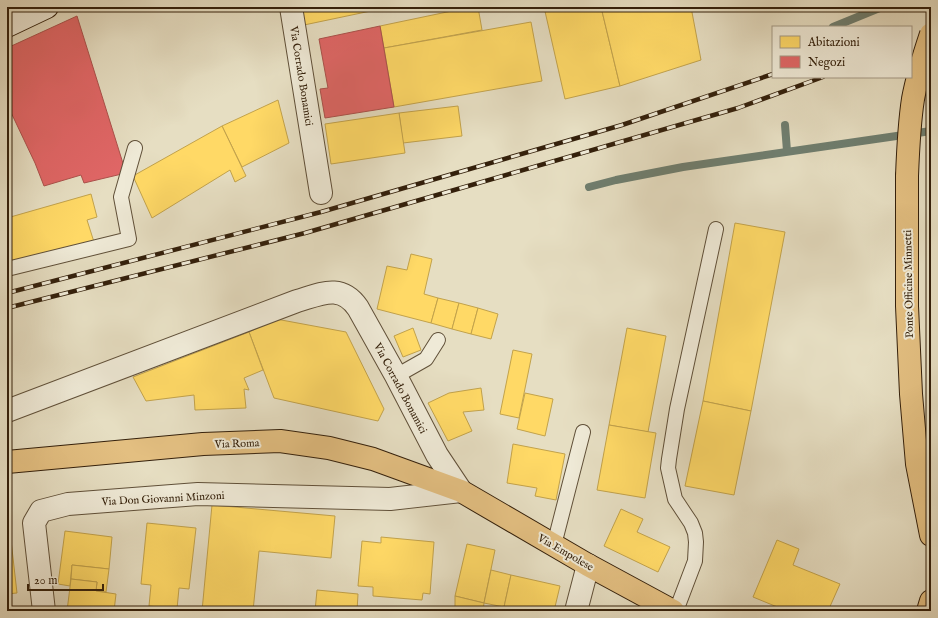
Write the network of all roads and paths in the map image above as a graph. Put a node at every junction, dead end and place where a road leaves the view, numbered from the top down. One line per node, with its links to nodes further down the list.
1 (47, 7): 3 (street)
2 (291, 7): 6 (street, Via Corrado Bonamici)
3 (7, 26)
4 (931, 34): 15 (main road, Ponte Officine Minnetti, bridge)
5 (135, 148): 8 (lane)
6 (321, 193)
7 (716, 229): 22 (lane)
8 (7, 269)
9 (438, 340): 10 (lane)
10 (396, 376): 11 (street, Via Corrado Bonamici); 14 (street, Via Corrado Bonamici)
11 (7, 411)
12 (583, 432): 16 (lane)
13 (7, 462): 14 (main road, Via Roma)
14 (461, 491): 16 (main road, Via Empolese); 19 (street, Via Don Giovanni Minzoni)
15 (931, 535)
16 (554, 545): 17 (main road, Via Empolese)
17 (588, 565): 20 (street); 21 (main road, Via Empolese)
18 (931, 601): 23 (main road)
19 (44, 611)
20 (576, 611)
21 (673, 611)
22 (676, 611)
23 (928, 611)

